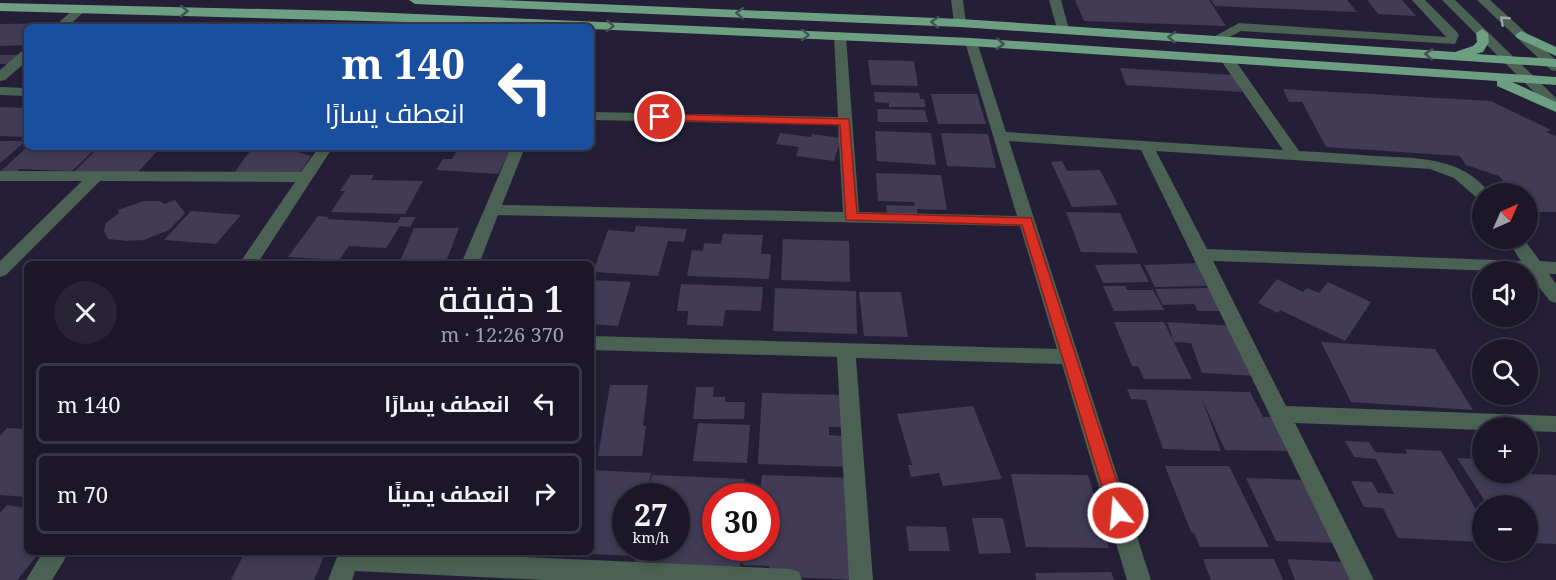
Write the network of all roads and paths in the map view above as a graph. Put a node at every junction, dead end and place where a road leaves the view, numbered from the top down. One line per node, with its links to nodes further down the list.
1 (415, 0): 2 (main road)
2 (425, 0): 6 (main road)
3 (957, 0): 13 (street)
4 (1055, 0): 17 (street)
5 (1483, 0): 20 (street, one-way to 5)
6 (538, 2): 9 (main road)
7 (1419, 2): 8 (street); 19 (street)
8 (1450, 2): 18 (street)
9 (562, 3): 13 (main road, one-way to 9)
10 (0, 7): 11 (main road)
11 (81, 9): 12 (main road, one-way to 12); 14 (street)
12 (409, 22): 15 (main road)
13 (960, 23): 17 (main road)
14 (64, 24)
15 (488, 24)
16 (594, 27): 21 (main road, one-way to 21)
17 (1063, 29): 22 (main road, one-way to 17)
18 (1482, 33): 25 (main road); 28 (street)
19 (1375, 35): 22 (street); 24 (street)
20 (1521, 35): 29 (main road)
21 (840, 36): 23 (main road); 38 (street)
22 (1214, 39): 24 (main road)
23 (971, 42): 27 (main road, one-way to 27); 39 (street)
24 (1392, 52): 25 (main road, one-way to 24)
25 (1452, 56): 28 (main road)
26 (24, 57): 31 (street)
27 (1227, 59): 30 (main road); 43 (street)
28 (1509, 60): 29 (main road); 32 (street)
29 (1555, 61)
30 (1471, 75): 32 (main road); 36 (main road)
31 (0, 77)
32 (1529, 79): 33 (main road); 36 (street)
33 (1556, 81)
34 (0, 91): 35 (street)
35 (24, 92)
36 (1556, 107)
37 (594, 116): 38 (street)
38 (845, 121): 49 (street)
39 (1000, 136): 40 (street); 50 (street)
40 (1146, 145): 43 (street); 51 (street)
41 (324, 150): 46 (street)
42 (517, 150): 48 (street)
43 (1294, 155): 47 (street)
44 (0, 176): 45 (street)
45 (96, 176): 46 (street); 57 (street)
46 (306, 177): 52 (street)
47 (1474, 183)
48 (492, 210): 49 (street); 53 (street)
49 (851, 217): 50 (street)
50 (1027, 221): 62 (street)
51 (1201, 255): 54 (street); 63 (street)
52 (250, 261)
53 (471, 261)
54 (1472, 265)
55 (1538, 267): 56 (street)
56 (1556, 268)
57 (0, 272)
58 (1538, 272): 59 (street)
59 (1556, 297)
60 (594, 343): 61 (street)
61 (846, 351): 62 (street); 69 (street)
62 (1070, 357): 70 (street)
63 (1279, 414): 64 (street); 71 (street)
64 (1556, 424)
65 (55, 555): 67 (street)
66 (346, 564): 68 (street)
67 (38, 580)
68 (790, 580)
69 (861, 580)
70 (1139, 580)
71 (1362, 580)

